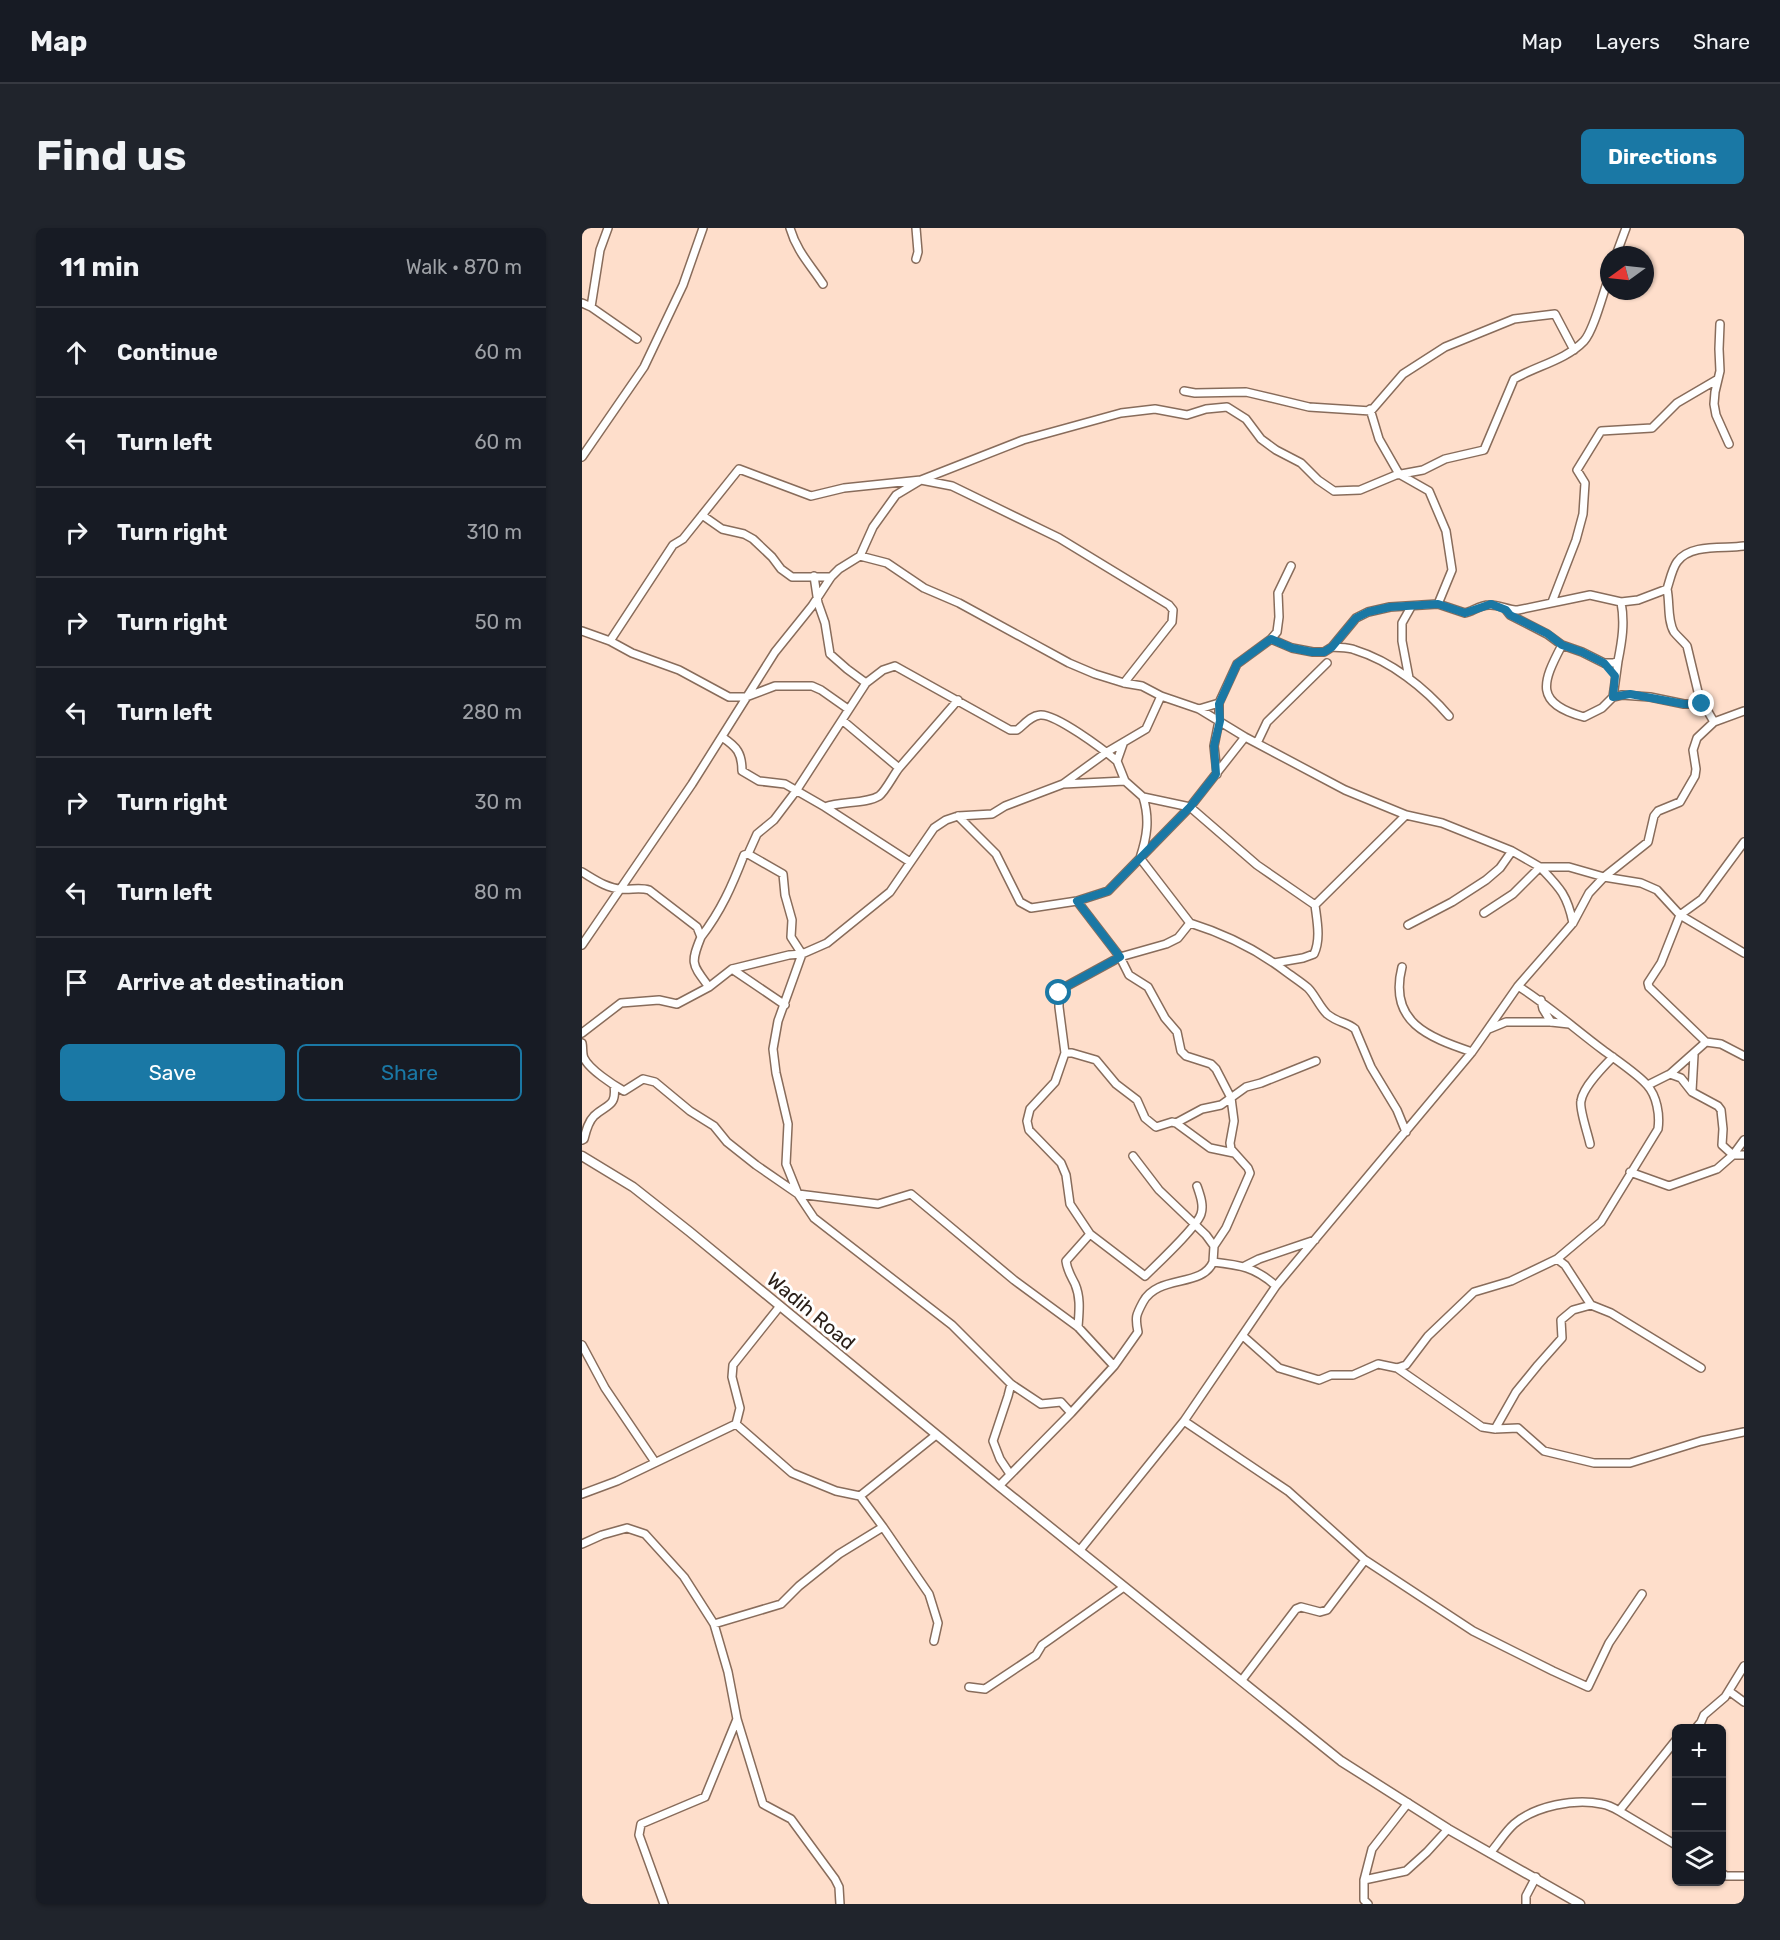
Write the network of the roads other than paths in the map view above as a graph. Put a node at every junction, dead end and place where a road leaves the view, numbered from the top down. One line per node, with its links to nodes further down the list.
1 (608, 228): 11 (street)
2 (702, 228): 19 (street)
3 (790, 228): 8 (street)
4 (916, 228): 7 (street)
5 (1626, 228): 6 (street)
6 (1619, 246)
7 (916, 259)
8 (823, 284)
9 (1601, 300): 14 (street)
10 (582, 303): 11 (street)
11 (591, 307): 13 (street)
12 (1720, 324): 15 (street)
13 (637, 339)
14 (1574, 350): 17 (street); 20 (street)
15 (1718, 379): 18 (street); 30 (street)
16 (1184, 391): 17 (street)
17 (1370, 410): 20 (street)
18 (1729, 444)
19 (582, 457)
20 (1399, 474): 21 (street); 32 (street)
21 (921, 480): 22 (street); 24 (street); 46 (street)
22 (702, 515): 26 (street); 37 (street)
23 (1744, 546): 28 (street)
24 (860, 556): 27 (street); 46 (street)
25 (1291, 566): 36 (street)
26 (814, 576): 27 (street); 29 (street)
27 (831, 577): 29 (street)
28 (1667, 589): 31 (street); 52 (street)
29 (818, 596): 45 (street); 48 (street)
30 (1552, 602): 31 (street); 34 (street)
31 (1621, 602): 40 (street)
32 (1438, 604): 33 (street); 34 (street)
33 (1411, 607): 39 (street); 44 (street)
34 (1506, 610): 38 (street)
35 (582, 631): 37 (street)
36 (1271, 639): 39 (street); 51 (street)
37 (610, 641): 48 (street)
38 (1562, 645): 42 (street); 49 (street)
39 (1332, 647): 44 (street)
40 (1618, 661): 42 (street); 43 (street)
41 (1327, 663): 62 (street)
42 (1604, 663): 43 (street)
43 (1615, 676): 49 (street)
44 (1409, 678): 56 (street)
45 (866, 683): 50 (street); 54 (street)
46 (1124, 683): 47 (street)
47 (1161, 696): 53 (street); 63 (street)
48 (746, 697): 54 (street); 60 (street)
49 (1613, 697): 52 (street)
50 (958, 700): 64 (street); 66 (street)
51 (1219, 704): 53 (street); 58 (street)
52 (1702, 704): 59 (street)
53 (1198, 709): 58 (street)
54 (848, 710): 57 (street)
55 (1744, 711): 59 (street)
56 (1449, 716)
57 (842, 720): 66 (street); 70 (street)
58 (1220, 721): 61 (street); 67 (street)
59 (1714, 722): 83 (street)
60 (722, 737): 70 (street); 84 (street)
61 (1245, 737): 62 (street); 67 (street)
62 (1257, 743): 74 (street)
63 (1123, 744): 64 (street); 65 (street)
64 (1107, 752): 65 (street); 69 (street)
65 (1117, 761): 68 (street)
66 (899, 768): 72 (street)
67 (1216, 774): 73 (street)
68 (1125, 781): 69 (street); 71 (street)
69 (1063, 784): 75 (street)
70 (796, 791): 72 (street); 78 (street)
71 (1143, 797): 73 (street); 79 (street)
72 (825, 807): 80 (street)
73 (1190, 807): 79 (street); 86 (street)
74 (1406, 815): 77 (street); 86 (street)
75 (958, 816): 80 (street); 85 (street)
76 (1744, 842): 88 (street)
77 (1512, 851): 81 (street); 91 (street)
78 (748, 854): 92 (street); 95 (street)
79 (1140, 858): 85 (street); 89 (street)
80 (910, 862): 95 (street)
81 (1540, 867): 83 (street); 87 (street); 90 (street)
82 (582, 872): 84 (street)
83 (1604, 877): 88 (street); 90 (street)
84 (620, 890): 92 (street); 93 (street)
85 (1077, 901): 96 (street)
86 (1315, 905): 97 (street)
87 (1484, 913)
88 (1680, 915): 94 (street); 108 (street)
89 (1190, 923): 96 (street); 97 (street)
90 (1573, 923): 100 (street)
91 (1408, 925)
92 (701, 937): 101 (street)
93 (582, 945)
94 (1744, 952)
95 (802, 954): 99 (street); 103 (street)
96 (1120, 957): 111 (street); 120 (street)
97 (1274, 963): 122 (street)
98 (1402, 967): 110 (street)
99 (732, 969): 101 (street); 103 (street)
100 (1518, 986): 102 (street); 106 (street)
101 (709, 987): 107 (street)
102 (1540, 1000): 104 (street); 105 (street)
103 (785, 1005): 133 (street)
104 (1551, 1022): 105 (street); 106 (street)
105 (1569, 1024): 114 (street)
106 (1488, 1029): 110 (street)
107 (582, 1033)
108 (1706, 1042): 112 (street); 113 (street)
109 (582, 1043): 117 (street)
110 (1472, 1052): 122 (street)
111 (1065, 1053): 121 (street); 135 (street)
112 (1694, 1055): 116 (street); 119 (street)
113 (1744, 1056)
114 (1613, 1058): 118 (street); 125 (street)
115 (1316, 1061): 120 (street)
116 (1670, 1074): 118 (street); 119 (street)
117 (614, 1085): 123 (street); 133 (street)
118 (1648, 1085): 131 (street)
119 (1692, 1092): 127 (street)
120 (1231, 1098): 121 (street); 126 (street)
121 (1176, 1123): 126 (street)
122 (1406, 1132): 136 (street)
123 (582, 1140)
124 (1744, 1140): 127 (street)
125 (1590, 1144)
126 (1234, 1153): 137 (street)
127 (1733, 1155): 128 (street); 131 (street)
128 (1744, 1155)
129 (582, 1156): 145 (street, Wadih Road)
130 (1133, 1156): 134 (street)
131 (1630, 1172): 138 (street)
132 (1197, 1186): 134 (street)
133 (798, 1194): 146 (street); 152 (street)
134 (1195, 1224): 137 (street); 141 (street)
135 (1090, 1234): 141 (street); 146 (street)
136 (1316, 1240): 140 (street); 142 (street)
137 (1214, 1246): 139 (street)
138 (1557, 1259): 144 (street); 150 (street)
139 (1213, 1262): 140 (street); 143 (street)
140 (1245, 1266): 142 (street)
141 (1145, 1276): 143 (street)
142 (1276, 1286): 147 (street)
143 (1154, 1288): 149 (street)
144 (1591, 1305): 151 (street); 156 (street)
145 (780, 1306): 155 (street); 158 (street, Wadih Road)
146 (1078, 1327): 149 (street)
147 (1243, 1336): 150 (street); 154 (street)
148 (582, 1345): 159 (street)
149 (1114, 1366): 153 (street)
150 (1397, 1368): 156 (street)
151 (1701, 1368)
152 (1011, 1384): 153 (street); 160 (street)
153 (1071, 1413): 160 (street)
154 (1184, 1422): 166 (street); 167 (street)
155 (736, 1424): 159 (street); 163 (street)
156 (1495, 1429): 157 (street)
157 (1744, 1432)
158 (936, 1435): 161 (street, Wadih Road); 163 (street)
159 (655, 1462): 162 (street)
160 (1010, 1474): 161 (street)
161 (999, 1486): 166 (street, Wadih Road)
162 (582, 1494)
163 (860, 1496): 164 (street)
164 (883, 1527): 170 (street); 171 (street)
165 (582, 1544): 170 (street)
166 (1080, 1550): 168 (street, Wadih Road)
167 (1365, 1560): 169 (street); 173 (street)
168 (1124, 1587): 173 (street, Wadih Road); 174 (street)
169 (1642, 1594)
170 (714, 1624): 177 (street)
171 (934, 1641)
172 (1744, 1666): 175 (street)
173 (1242, 1680): 180 (street, Wadih Road)
174 (969, 1687)
175 (1729, 1691): 176 (street); 178 (street)
176 (1744, 1702)
177 (737, 1719): 189 (street); 190 (street)
178 (1698, 1724)
179 (1672, 1746): 181 (street)
180 (1408, 1803): 182 (street, Wadih Road); 188 (street)
181 (1619, 1811): 183 (street); 184 (street)
182 (1448, 1828): 184 (street, Wadih Road); 188 (street)
183 (1672, 1842)
184 (1490, 1853): 187 (street, Wadih Road)
185 (1726, 1876): 186 (street)
186 (1744, 1876)
187 (1536, 1877): 192 (street); 193 (street, Wadih Road)
188 (1364, 1880): 191 (street)
189 (664, 1904)
190 (840, 1904)
191 (1368, 1904)
192 (1526, 1904)
193 (1580, 1904)

